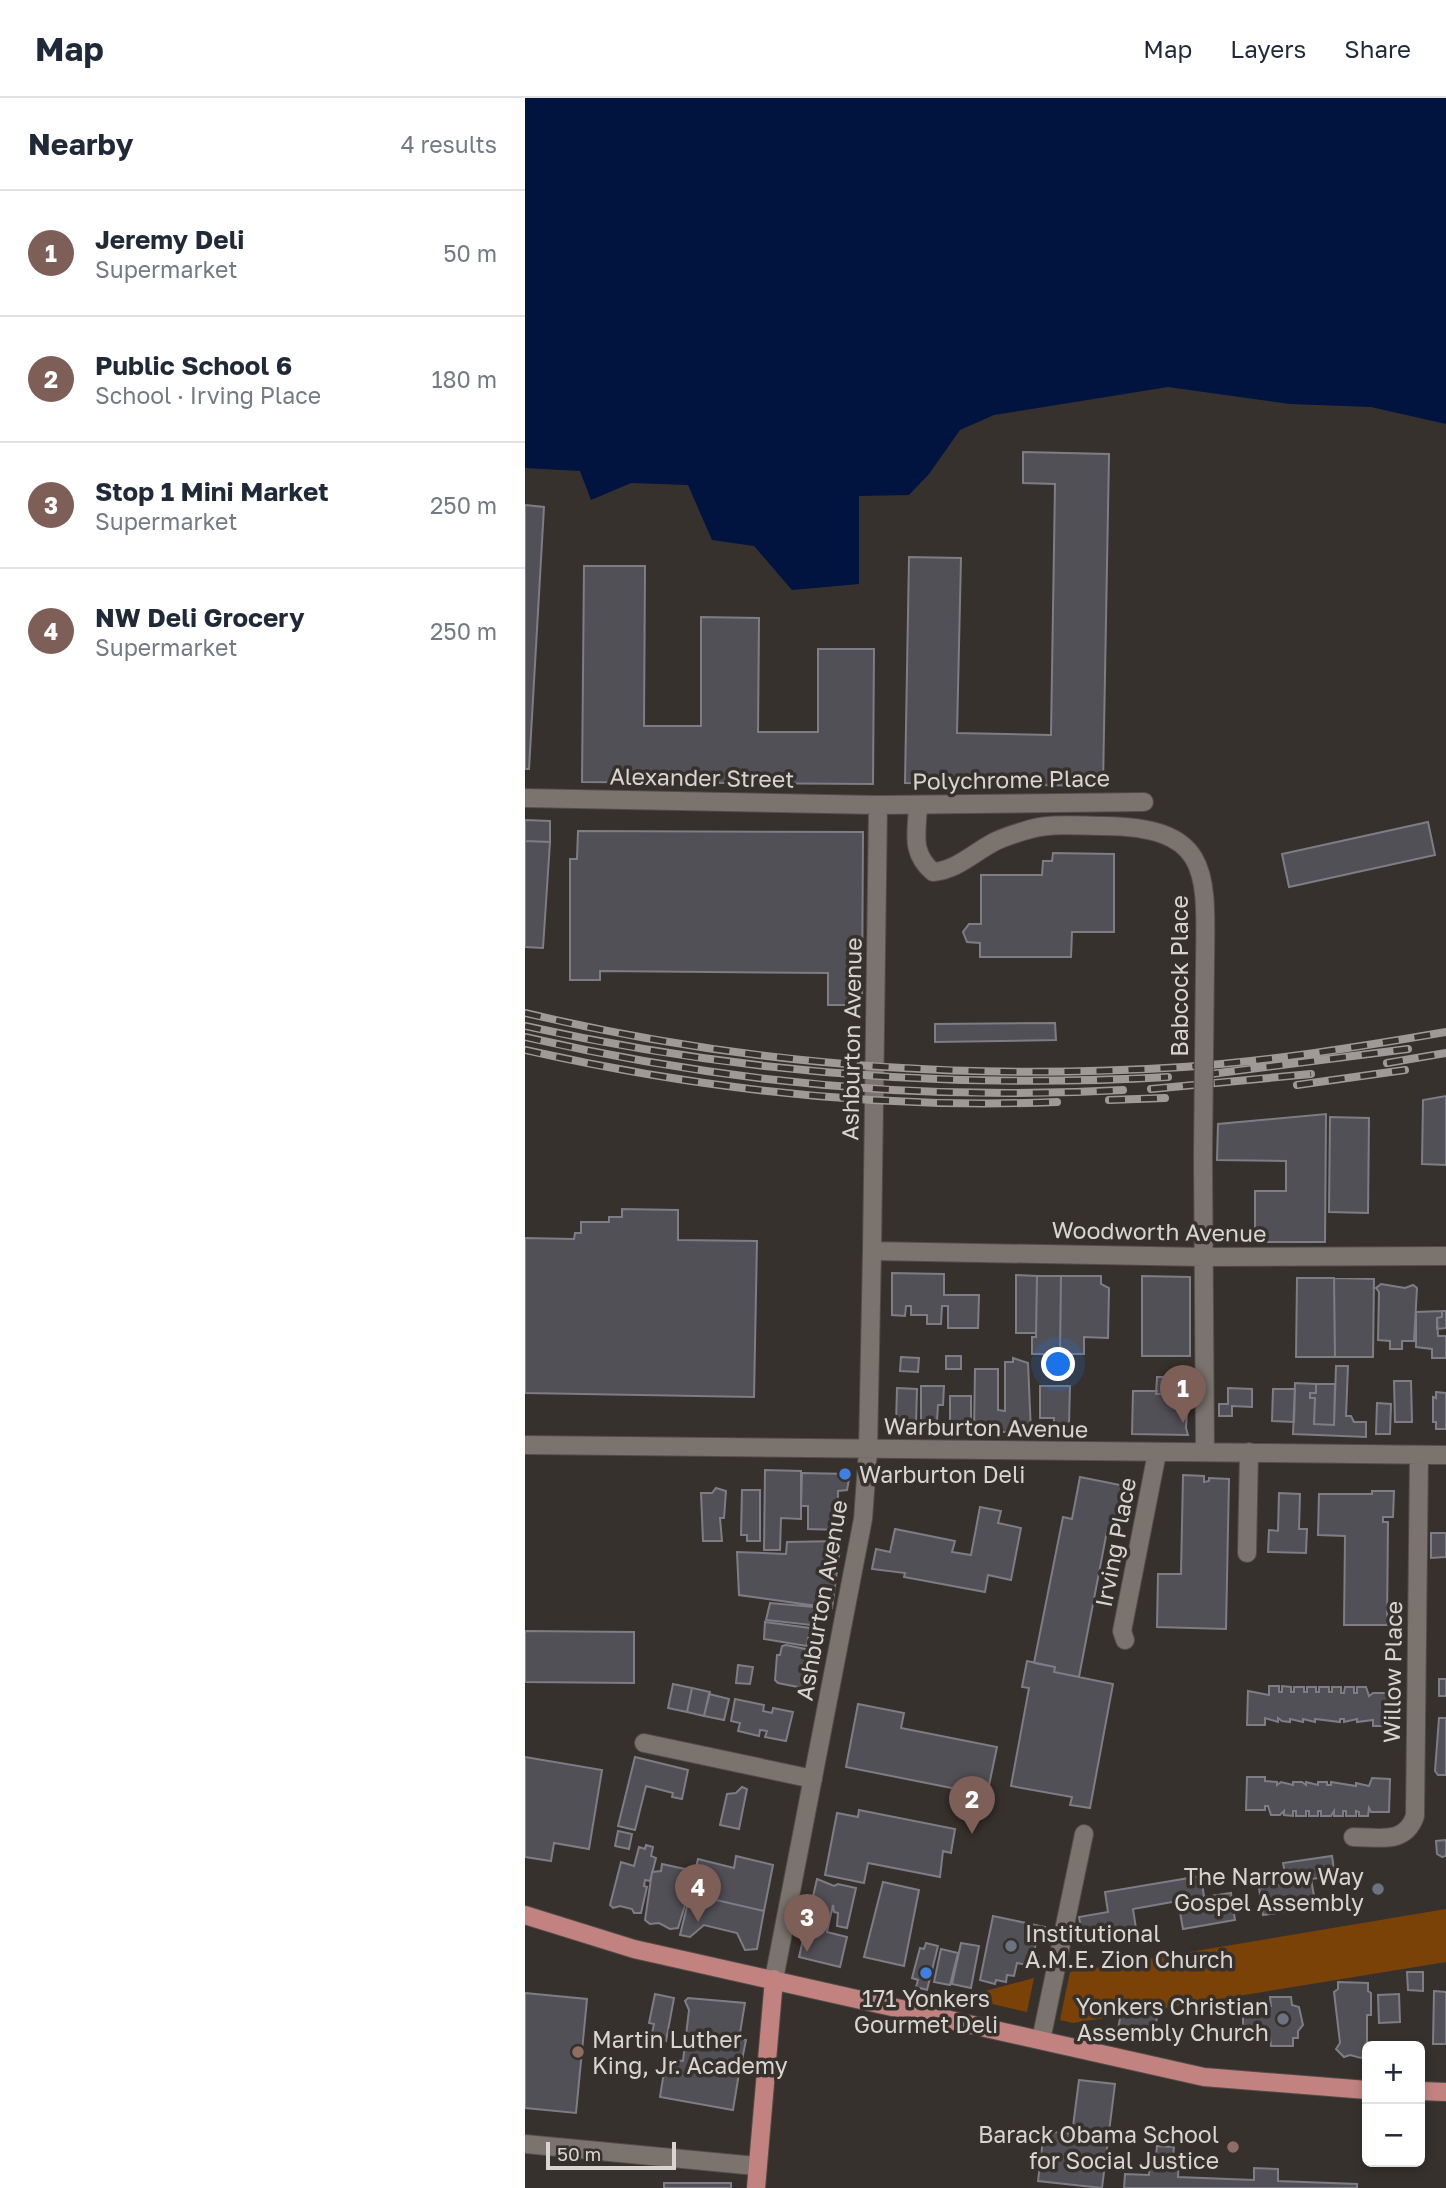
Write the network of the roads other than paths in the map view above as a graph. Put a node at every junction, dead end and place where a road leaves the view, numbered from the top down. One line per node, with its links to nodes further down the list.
1 (525, 798): 5 (street, Alexander Street)
2 (1144, 802): 3 (street, Polychrome Place)
3 (1051, 803): 4 (street, Polychrome Place); 6 (street)
4 (918, 805): 5 (street, Polychrome Place); 6 (street, Babcock Place)
5 (879, 806): 7 (street, Ashburton Avenue)
6 (1051, 826): 9 (street, Babcock Place, bridge)
7 (873, 1251): 9 (street, Woodworth Avenue); 11 (street, Ashburton Avenue)
8 (1446, 1256): 9 (street, Woodworth Avenue)
9 (1203, 1257): 12 (street, Babcock Place)
10 (525, 1445): 11 (street, Warburton Avenue)
11 (868, 1450): 14 (street, Warburton Avenue); 20 (street, Ashburton Avenue)
12 (1205, 1452): 13 (street, Warburton Avenue); 14 (street, Warburton Avenue)
13 (1249, 1452): 15 (street, Warburton Avenue); 17 (street)
14 (1157, 1453): 18 (street, Irving Place)
15 (1419, 1455): 16 (street, Warburton Avenue); 22 (street, Willow Place)
16 (1446, 1455)
17 (1247, 1553)
18 (1125, 1640)
19 (645, 1744): 20 (street)
20 (813, 1779): 24 (street, Ashburton Avenue)
21 (1084, 1834): 25 (street)
22 (1353, 1837)
23 (525, 1915): 24 (main road)
24 (774, 1979): 25 (main road); 30 (main road, Ashburton Avenue)
25 (1041, 2040): 26 (main road)
26 (1362, 2090)
27 (1425, 2091): 28 (main road)
28 (1446, 2092)
29 (525, 2144): 30 (street)
30 (756, 2166): 31 (main road, Ashburton Avenue)
31 (756, 2188)

